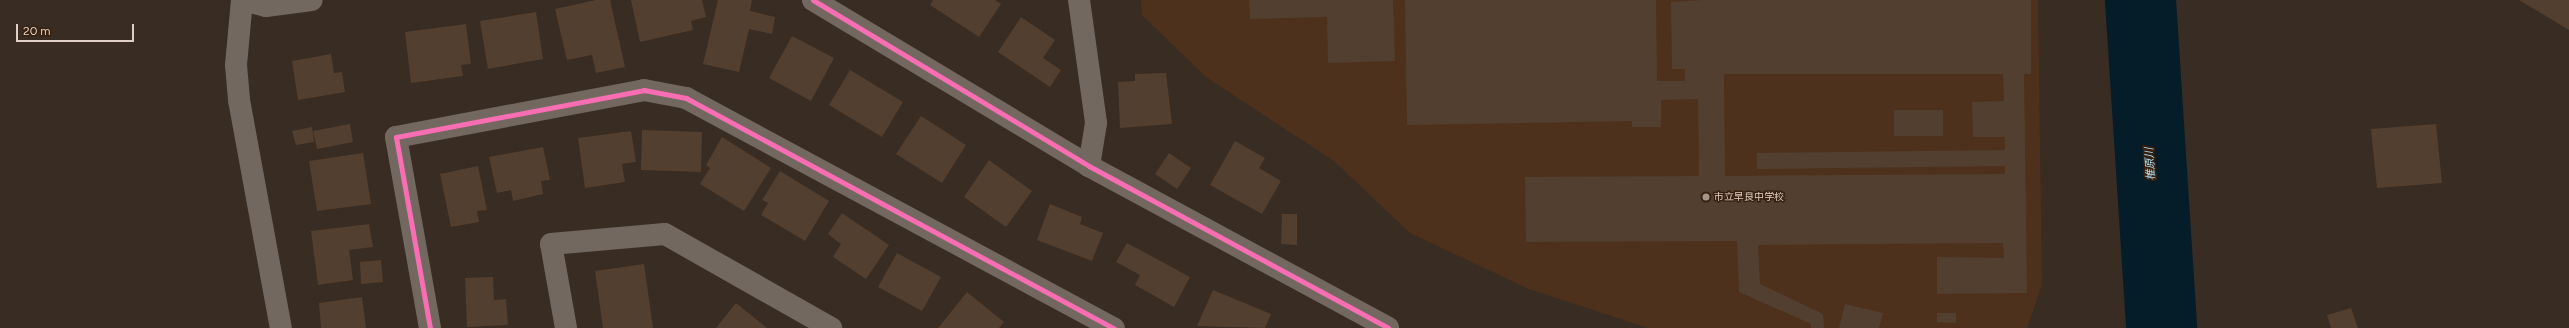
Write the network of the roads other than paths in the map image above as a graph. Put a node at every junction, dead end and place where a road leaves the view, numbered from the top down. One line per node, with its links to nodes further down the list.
1 (242, 0): 2 (street); 6 (street)
2 (312, 0)
3 (813, 0): 5 (street)
4 (1079, 0): 5 (street)
5 (1089, 166): 11 (street)
6 (281, 328)
7 (430, 328): 10 (street)
8 (566, 328): 9 (street)
9 (831, 328)
10 (1114, 328)
11 (1388, 328)

